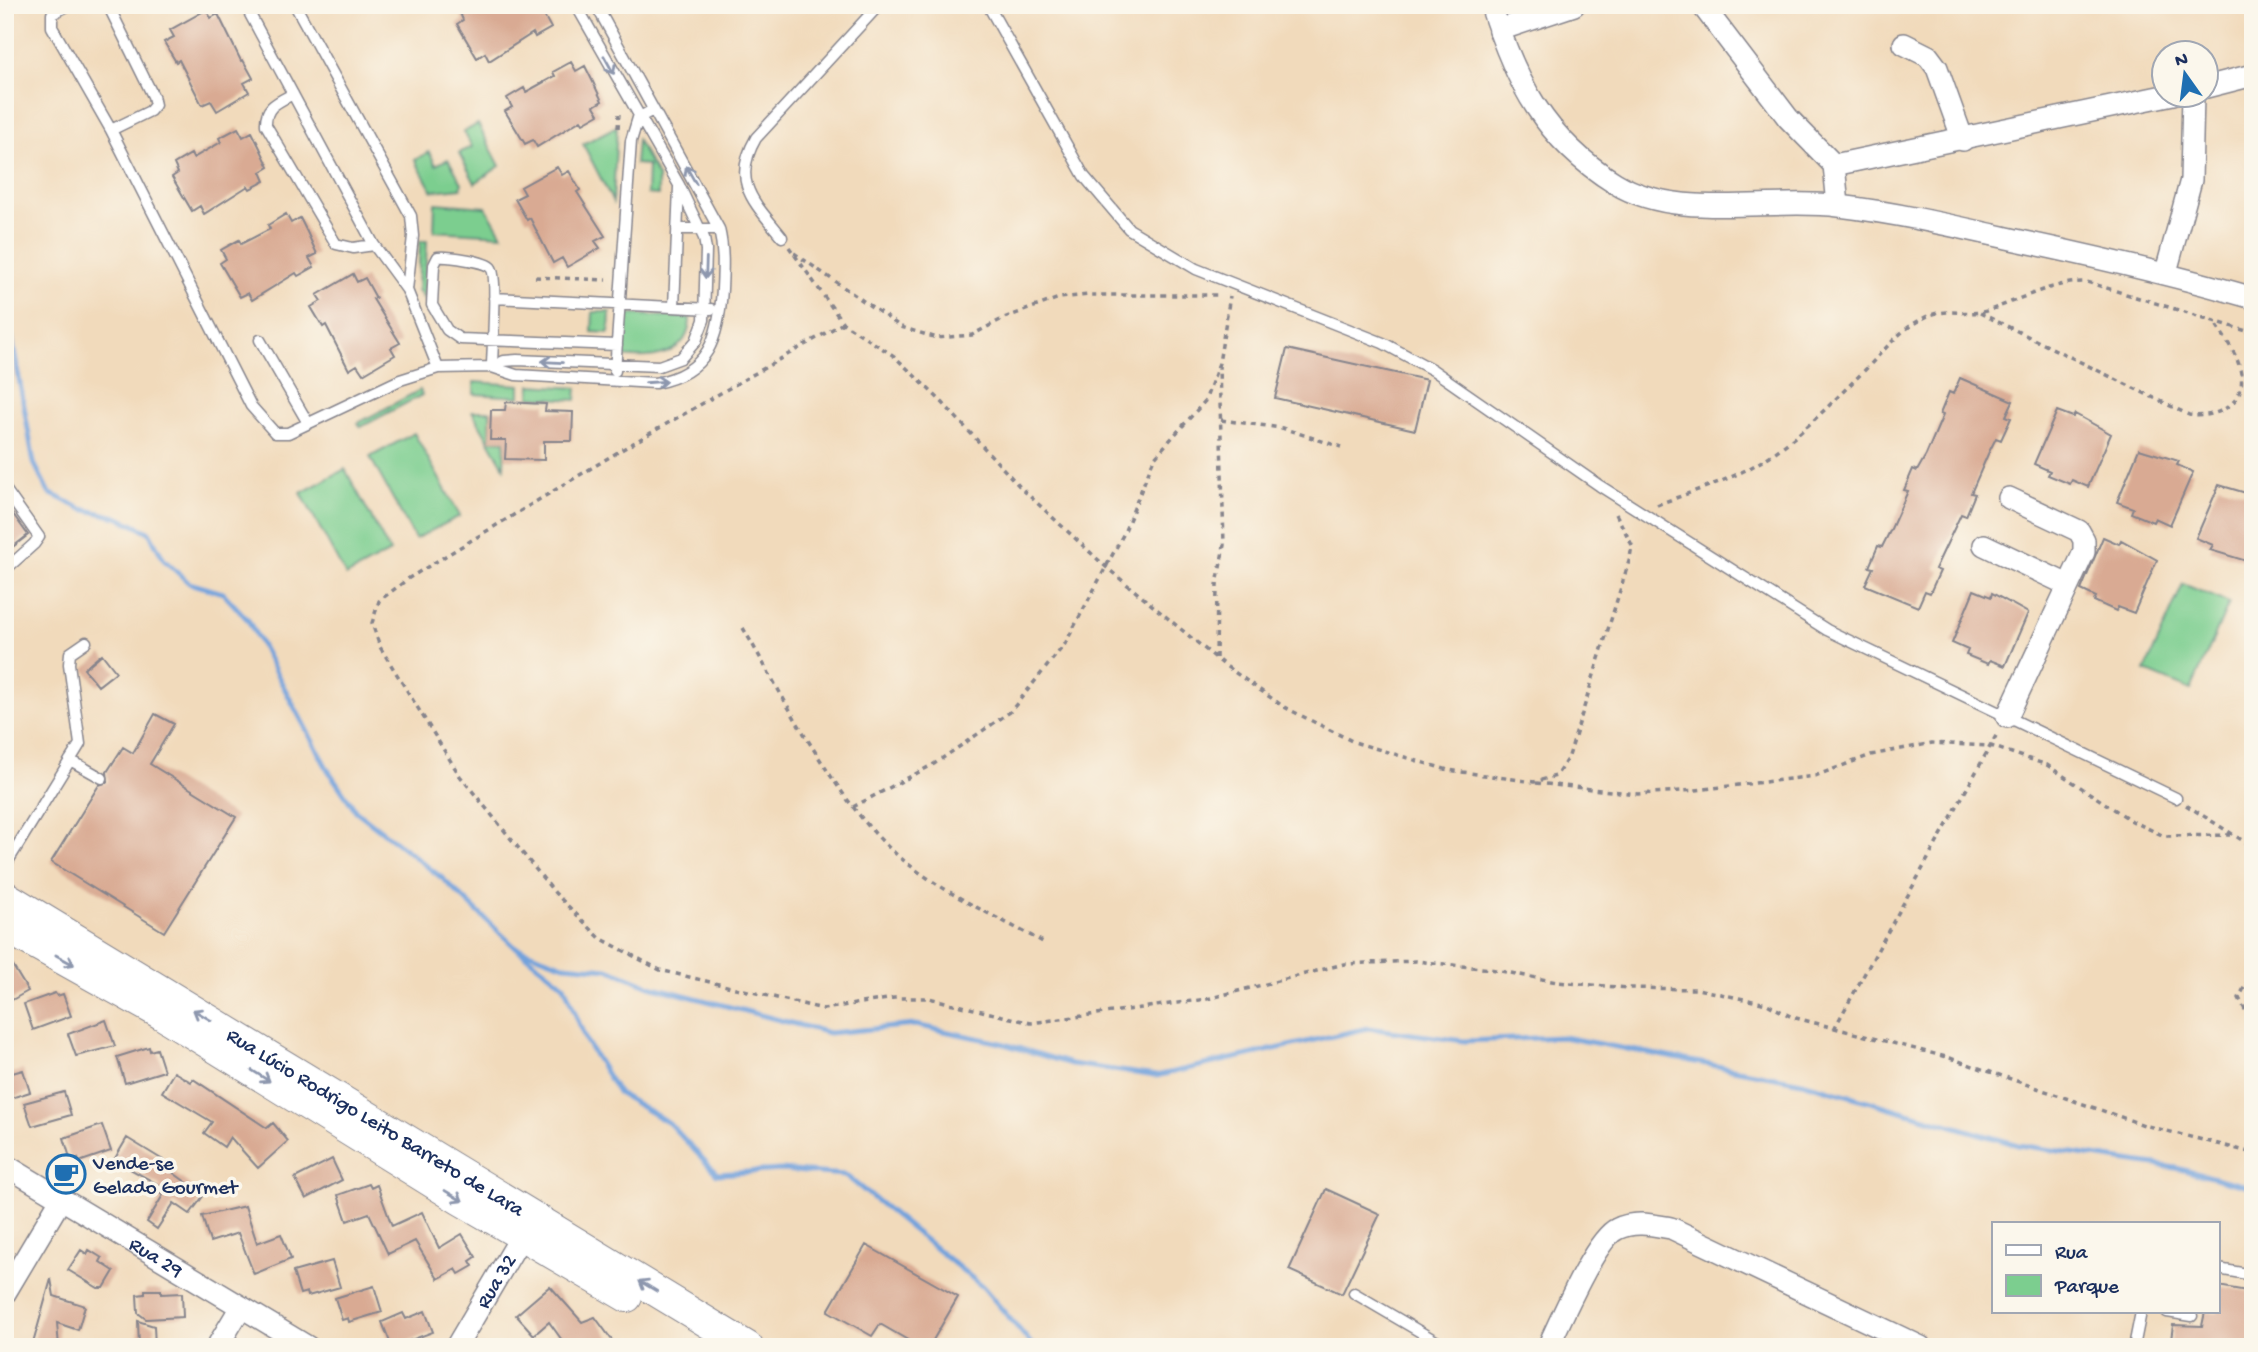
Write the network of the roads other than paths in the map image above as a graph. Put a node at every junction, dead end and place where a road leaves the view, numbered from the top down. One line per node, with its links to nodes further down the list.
1 (69, 5): 21 (lane)
2 (108, 5): 21 (lane)
3 (245, 5): 16 (lane)
4 (295, 5): 32 (lane)
5 (576, 5): 20 (lane, one-way to 20)
6 (596, 5): 19 (lane)
7 (879, 5): 29 (lane)
8 (988, 5): 53 (lane)
9 (1491, 5): 12 (street)
10 (1574, 5): 12 (street)
11 (1702, 5): 23 (street)
12 (1499, 30): 25 (street)
13 (1904, 44): 22 (street)
14 (2253, 75): 15 (street)
15 (2220, 83)
16 (293, 94): 30 (lane); 30 (lane)
17 (2150, 99): 22 (street)
18 (2193, 108): 31 (street)
19 (653, 110): 20 (lane); 28 (lane, one-way to 19)
20 (638, 118): 24 (lane); 35 (lane)
21 (111, 130): 46 (lane)
22 (1963, 140): 23 (street)
23 (1834, 165): 25 (street)
24 (679, 185): 26 (lane); 27 (lane)
25 (1838, 205): 31 (street)
26 (699, 228): 27 (lane); 28 (lane); 37 (lane, one-way to 37)
27 (677, 229): 36 (lane)
28 (719, 229): 38 (lane)
29 (782, 237)
30 (373, 245): 32 (lane)
31 (2166, 272): 34 (street)
32 (407, 290): 44 (lane)
33 (494, 298): 35 (lane); 40 (lane); 40 (lane)
34 (2253, 298)
35 (620, 304): 36 (lane); 41 (lane)
36 (674, 307): 37 (lane)
37 (705, 308): 38 (lane); 42 (lane)
38 (720, 309): 45 (lane, one-way to 38)
39 (260, 340): 46 (lane)
40 (492, 340): 41 (lane); 43 (lane)
41 (617, 345): 42 (lane)
42 (616, 366): 43 (lane, one-way to 43); 45 (lane)
43 (492, 367): 44 (lane); 45 (lane)
44 (438, 368): 46 (lane)
45 (615, 381)
46 (308, 423)
47 (5, 489): 50 (lane)
48 (2009, 498): 51 (street)
49 (1984, 545): 51 (street)
50 (5, 570)
51 (2068, 585): 53 (street)
52 (86, 642): 54 (lane)
53 (2007, 717): 56 (lane)
54 (70, 760): 55 (lane); 57 (lane)
55 (102, 778)
56 (2176, 798)
57 (5, 866)
58 (5, 896): 62 (street, Rua Lúcio Rodrigo Leito Barreto de Lara, one-way to 58)
59 (5, 927): 62 (street, Rua Lúcio Rodrigo Leito Barreto de Lara, one-way to 62)
60 (5, 1165): 61 (street, Rua 29)
61 (61, 1199): 65 (street); 67 (street, Rua 29)
62 (528, 1225): 73 (street, Rua 32); 74 (street, Rua Lúcio Rodrigo Leito Barreto de Lara); 75 (street, Rua Lúcio Rodrigo Leito Barreto de Lara, one-way to 62)
63 (2220, 1269): 64 (lane)
64 (2253, 1275)
65 (5, 1293)
66 (1354, 1293): 76 (lane)
67 (241, 1307): 71 (street); 72 (street, Rua 29)
68 (2141, 1314): 79 (lane)
69 (2180, 1314): 70 (lane)
70 (2192, 1316)
71 (216, 1347)
72 (308, 1347)
73 (456, 1347)
74 (710, 1347)
75 (748, 1347)
76 (1446, 1347)
77 (1548, 1347): 78 (street)
78 (1921, 1347)
79 (2134, 1347)

